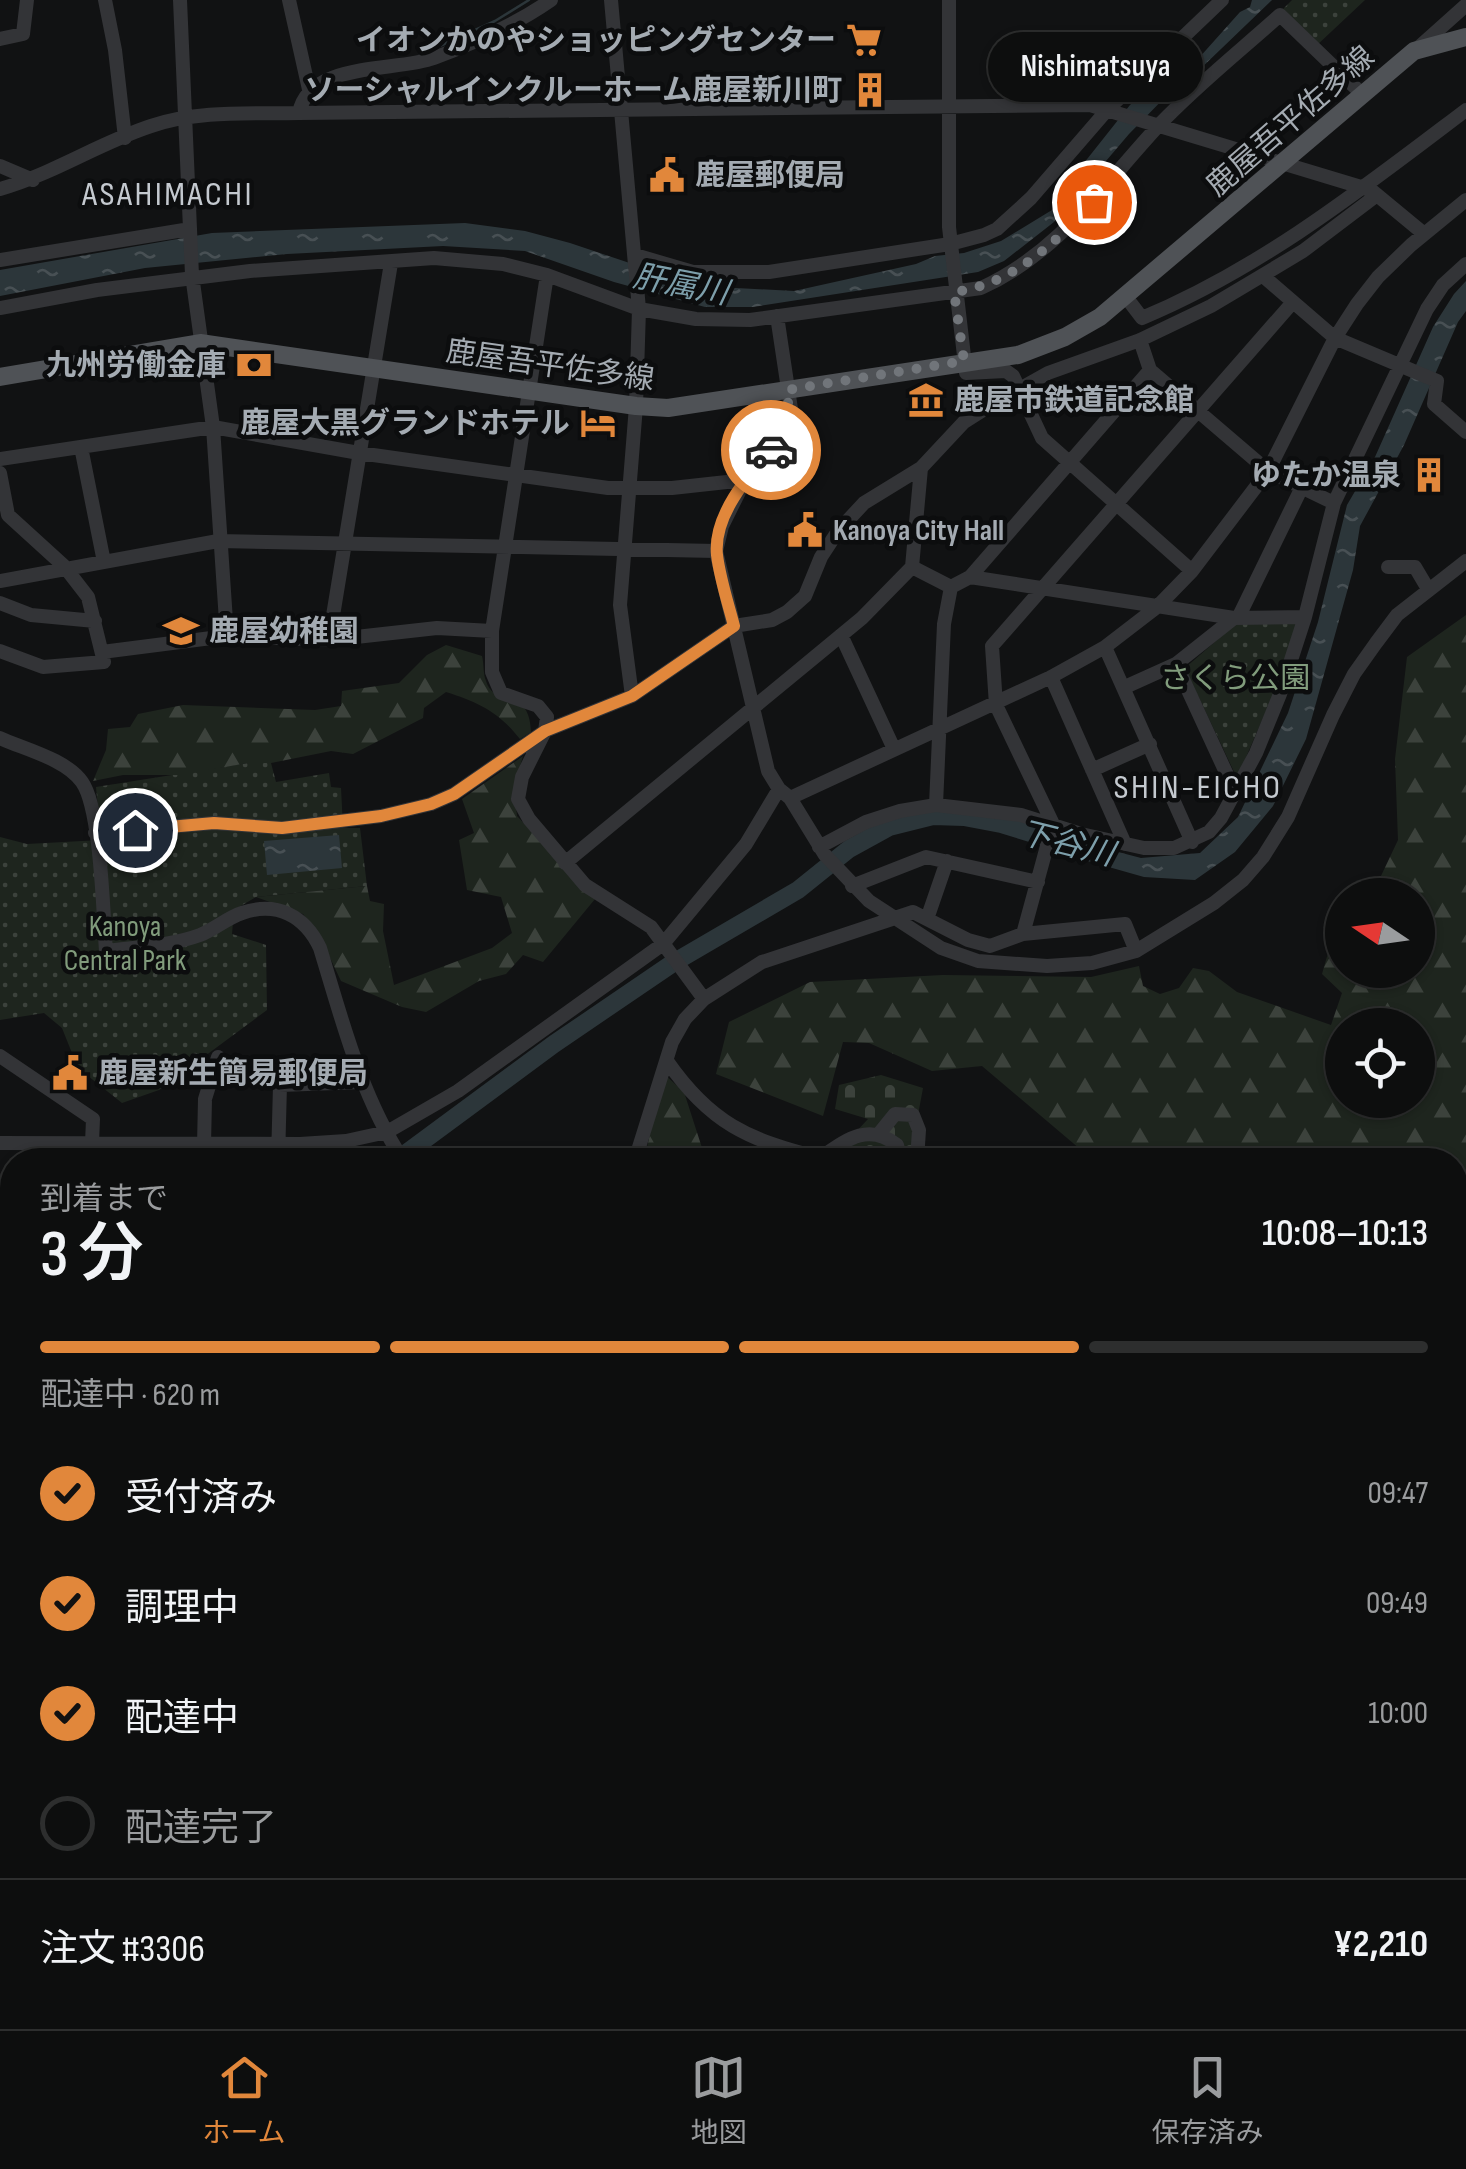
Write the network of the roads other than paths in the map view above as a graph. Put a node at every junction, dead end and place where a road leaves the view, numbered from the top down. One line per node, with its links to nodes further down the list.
1 (27, 0): 11 (street)
2 (105, 0): 22 (street)
3 (180, 0): 20 (street)
4 (289, 0): 14 (street)
5 (551, 0): 14 (street)
6 (611, 0): 18 (street)
7 (949, 0): 15 (street)
8 (1222, 0): 16 (street)
9 (1466, 5): 12 (street)
10 (1466, 37): 12 (main road, 鹿屋吾平佐多線)
11 (0, 38)
12 (1414, 51): 13 (main road, 鹿屋吾平佐多線)
13 (1361, 92): 21 (street); 23 (main road, 鹿屋吾平佐多線)
14 (310, 94): 19 (street)
15 (950, 108): 16 (street); 18 (street); 31 (street)
16 (1112, 110): 21 (street); 31 (street)
17 (1466, 110): 27 (street)
18 (623, 111): 19 (street); 32 (street)
19 (299, 113): 20 (street)
20 (185, 117): 22 (street); 29 (street)
21 (1160, 124): 23 (street); 39 (street)
22 (125, 138): 25 (street)
23 (1283, 162): 27 (street); 40 (main road, 鹿屋吾平佐多線)
24 (0, 166): 25 (street)
25 (34, 180): 26 (street)
26 (0, 189)
27 (1371, 191): 30 (street); 37 (street); 40 (street)
28 (1466, 200): 30 (street)
29 (190, 232): 33 (street); 38 (street)
30 (1424, 233): 45 (street)
31 (950, 244): 32 (street); 39 (street)
32 (635, 258): 42 (street)
33 (0, 260)
34 (391, 263): 36 (street); 38 (street); 50 (street)
35 (1466, 264): 49 (street)
36 (547, 275): 42 (street); 55 (street)
37 (1264, 276): 41 (street); 46 (street)
38 (192, 278): 43 (street); 47 (street)
39 (954, 292): 44 (street); 48 (street)
40 (1126, 297): 48 (main road, 鹿屋吾平佐多線)
41 (1294, 302): 45 (street); 57 (street)
42 (639, 307): 44 (street); 56 (street)
43 (0, 308)
44 (777, 316): 54 (street)
45 (1335, 338): 49 (street); 65 (street)
46 (1140, 340): 51 (street); 53 (street)
47 (200, 343): 50 (main road, 鹿屋吾平佐多線); 52 (main road, 鹿屋吾平佐多線); 58 (street)
48 (964, 361): 53 (street); 54 (main road, 鹿屋吾平佐多線)
49 (1401, 367): 59 (street); 71 (street)
50 (375, 368): 55 (main road, 鹿屋吾平佐多線); 61 (street)
51 (1150, 370): 57 (street); 63 (street)
52 (0, 377)
53 (1020, 387): 63 (street); 64 (street)
54 (787, 390): 56 (main road, 鹿屋吾平佐多線); 68 (street)
55 (528, 391): 56 (main road, 鹿屋吾平佐多線); 67 (street)
56 (636, 406): 70 (street)
57 (1198, 410): 65 (street); 72 (street)
58 (212, 427): 60 (street); 61 (street); 73 (street)
59 (1466, 432)
60 (82, 447): 62 (street); 79 (street)
61 (359, 452): 67 (street); 74 (street)
62 (0, 459)
63 (1068, 462): 72 (street); 84 (street)
64 (921, 468): 80 (street); 94 (street)
65 (1268, 471): 69 (street); 83 (street)
66 (0, 473): 82 (street)
67 (515, 474): 70 (street); 75 (street)
68 (745, 480): 70 (street); 77 (street)
69 (1302, 487): 71 (street); 92 (street)
70 (630, 490): 76 (street)
71 (1334, 503): 91 (street)
72 (1119, 504): 83 (street); 87 (street)
73 (218, 541): 74 (street); 79 (street); 97 (street)
74 (344, 545): 75 (street); 98 (street)
75 (502, 548): 76 (street); 95 (street)
76 (626, 549): 77 (street); 105 (street)
77 (716, 551): 94 (street)
78 (1466, 561): 88 (street)
79 (104, 562): 82 (street)
80 (912, 567): 86 (street); 96 (street)
81 (1388, 567): 88 (street)
82 (67, 569): 85 (street); 93 (street)
83 (1192, 570): 90 (street)
84 (970, 577): 86 (street); 87 (street)
85 (0, 581)
86 (951, 587): 109 (street)
87 (1042, 587): 90 (street); 106 (street)
88 (1428, 588): 130 (street)
89 (0, 603): 93 (street)
90 (1157, 607): 92 (street); 99 (street)
91 (1305, 616): 92 (street); 114 (street)
92 (1236, 617): 102 (street)
93 (95, 621): 101 (street)
94 (734, 626): 105 (street); 107 (street)
95 (492, 630): 98 (street); 108 (street)
96 (841, 635): 107 (street); 112 (street)
97 (227, 636): 98 (street); 101 (street)
98 (329, 640)
99 (1105, 647): 103 (street); 104 (street)
100 (0, 651): 101 (street)
101 (102, 652)
102 (1176, 664): 104 (street); 114 (street)
103 (1051, 678): 106 (street); 113 (street)
104 (1125, 687): 111 (street)
105 (632, 696): 108 (street)
106 (996, 705): 109 (street); 117 (street)
107 (754, 710): 115 (street); 123 (street)
108 (545, 731): 118 (street); 123 (street)
109 (937, 731): 112 (street); 116 (street)
110 (0, 738): 118 (street)
111 (1150, 744): 113 (street); 119 (street)
112 (894, 749): 115 (street)
113 (1092, 770): 120 (street)
114 (1235, 792): 119 (street)
115 (785, 794): 121 (street); 129 (street)
116 (936, 805): 117 (street); 121 (street)
117 (1053, 824): 120 (street); 124 (street)
118 (95, 833): 135 (street)
119 (1192, 842): 120 (street)
120 (1125, 844)
121 (822, 851): 125 (street)
122 (947, 861): 124 (street); 125 (street); 127 (street)
123 (565, 864): 129 (street)
124 (1038, 882): 128 (street)
125 (852, 886): 126 (street)
126 (891, 918): 127 (street); 130 (street); 131 (street)
127 (927, 919): 128 (street)
128 (1023, 934): 130 (street)
129 (666, 949): 131 (street); 140 (street)
130 (1136, 951)
131 (704, 998): 134 (street)
132 (0, 1056): 138 (street)
133 (218, 1057): 139 (street)
134 (667, 1061): 146 (street); 147 (street)
135 (363, 1082): 140 (street); 144 (street)
136 (878, 1135): 148 (street); 149 (street); 150 (street)
137 (0, 1143): 138 (street)
138 (92, 1143): 141 (street)
139 (204, 1145): 142 (street); 143 (street)
140 (395, 1147): 145 (street)
141 (126, 1148)
142 (183, 1148)
143 (236, 1148)
144 (279, 1148)
145 (303, 1148)
146 (639, 1148)
147 (784, 1148)
148 (835, 1148)
149 (898, 1148)
150 (917, 1148)

